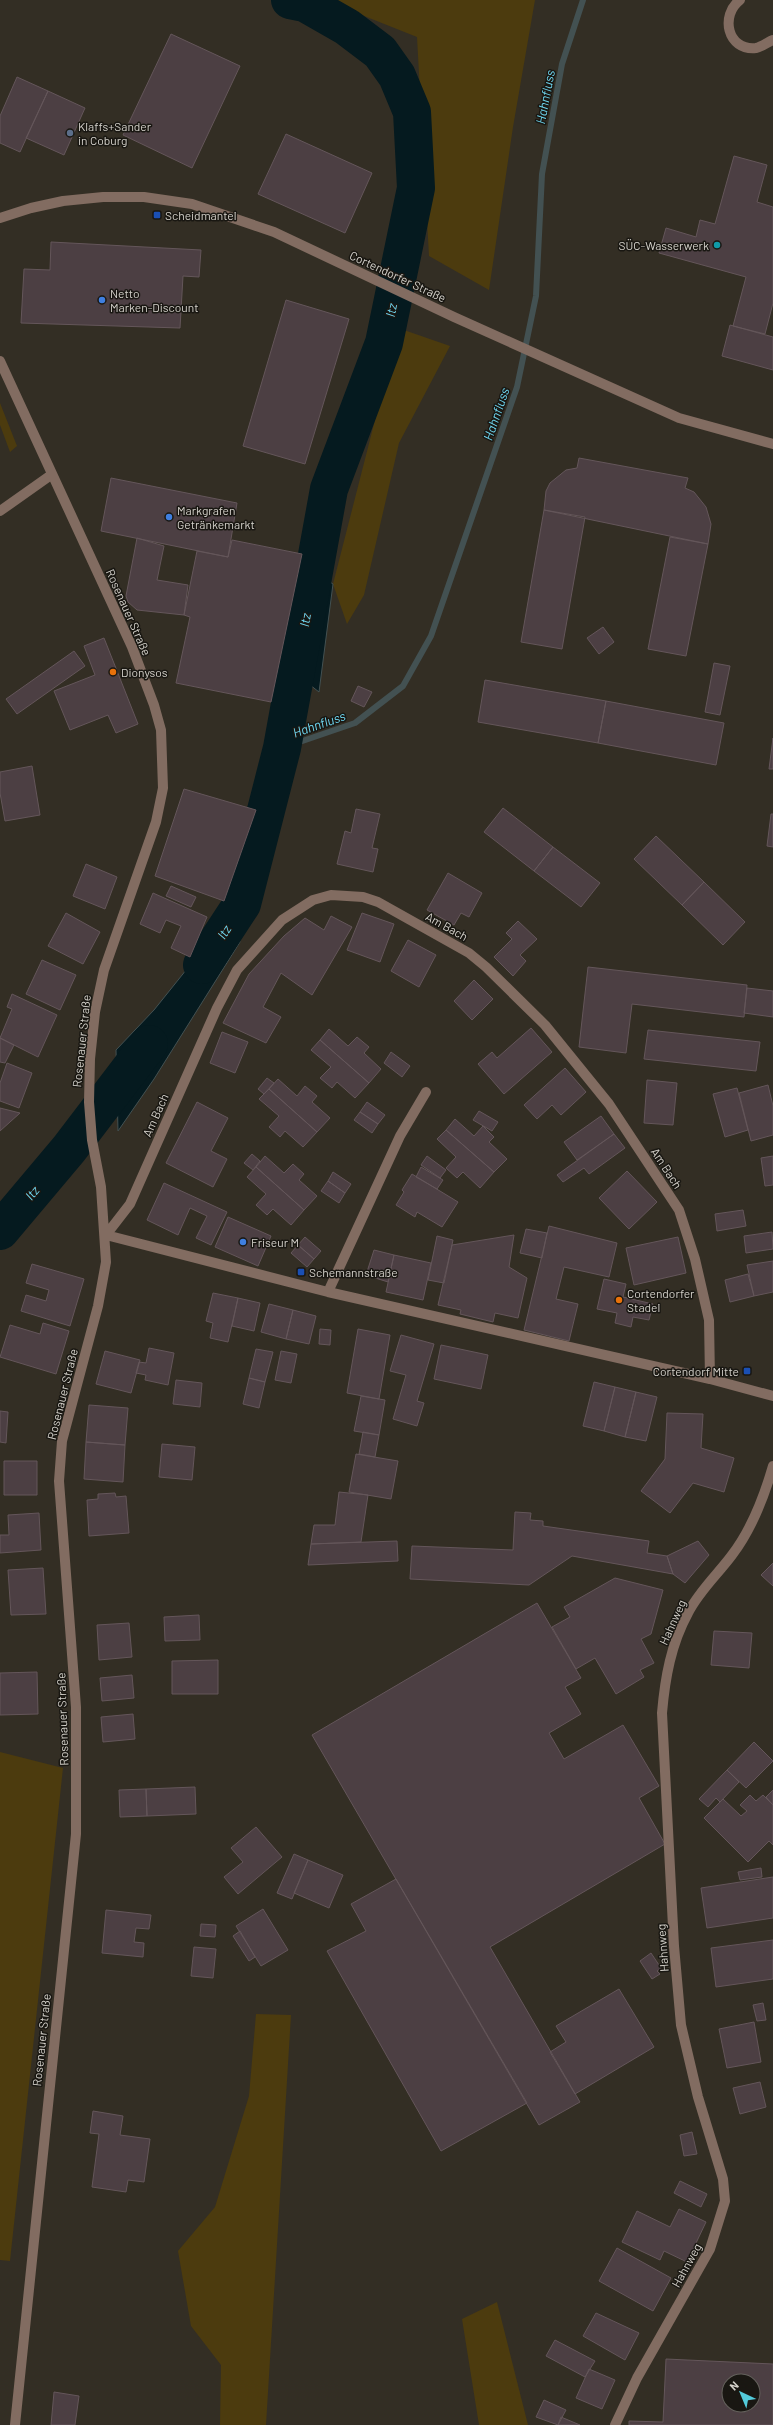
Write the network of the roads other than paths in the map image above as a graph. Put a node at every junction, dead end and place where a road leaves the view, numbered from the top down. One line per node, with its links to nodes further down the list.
1 (740, 0): 2 (street)
2 (773, 40)
3 (0, 218): 5 (street, Cortendorfer Straße)
4 (0, 361): 6 (street, Rosenauer Straße)
5 (773, 444)
6 (51, 475): 7 (street); 9 (street, Rosenauer Straße)
7 (0, 510)
8 (426, 1092): 10 (street)
9 (106, 1235): 10 (street); 11 (street, Am Bach); 14 (street, Rosenauer Straße)
10 (328, 1292): 11 (street)
11 (710, 1379): 12 (street)
12 (773, 1396)
13 (773, 1466): 15 (street, Hahnweg)
14 (15, 2425)
15 (615, 2425)

